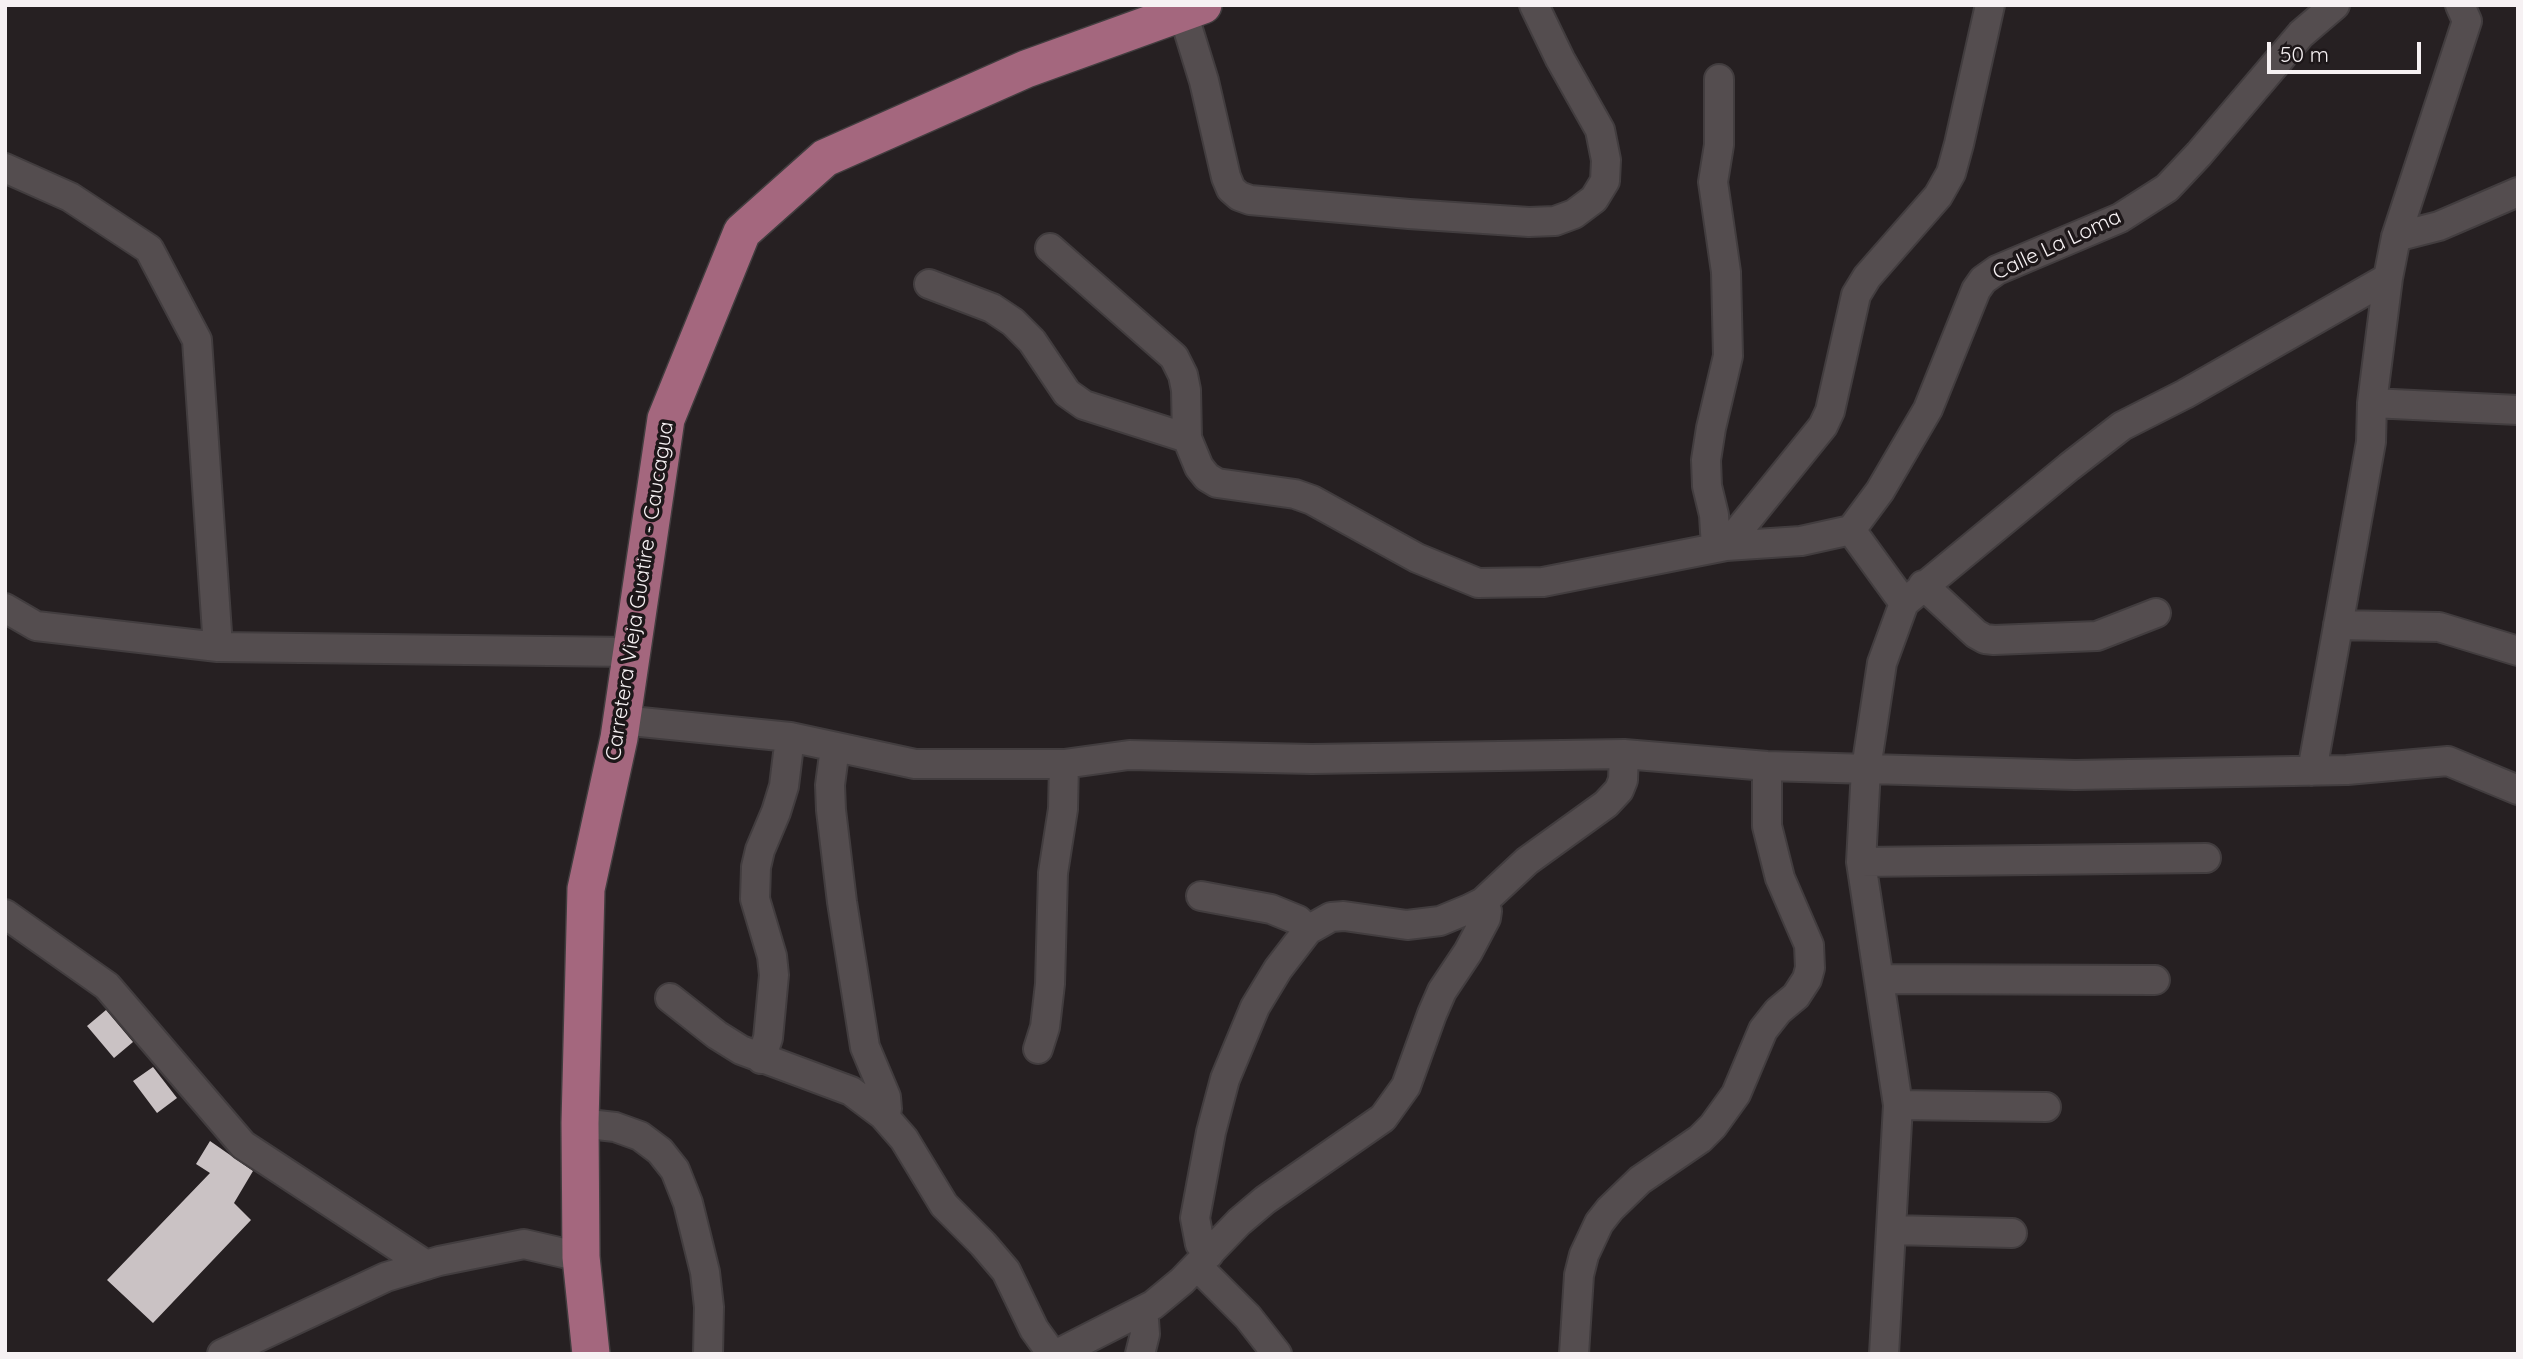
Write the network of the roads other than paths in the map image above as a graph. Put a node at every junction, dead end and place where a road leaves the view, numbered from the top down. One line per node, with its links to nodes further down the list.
1 (1534, 5): 4 (street)
2 (1990, 5): 17 (street)
3 (2335, 5): 16 (street, Calle La Loma)
4 (1193, 9): 24 (main road, Carretera Vieja Guatire - Caucagua)
5 (2470, 10): 9 (street)
6 (1719, 79): 17 (street)
7 (5, 168): 22 (street)
8 (2518, 192): 9 (street)
9 (2396, 237): 11 (street)
10 (1051, 248): 15 (street)
11 (2388, 278): 13 (street); 18 (street)
12 (929, 284): 15 (street)
13 (2372, 403): 14 (street); 21 (street)
14 (2518, 410)
15 (1187, 438): 17 (street)
16 (1851, 530): 17 (street); 18 (street)
17 (1721, 547)
18 (1914, 594): 20 (street); 31 (street)
19 (5, 608): 22 (street)
20 (2156, 613)
21 (2338, 625): 23 (street); 32 (street)
22 (218, 647): 24 (street)
23 (2517, 648)
24 (631, 652): 25 (main road, Carretera Vieja Guatire - Caucagua)
25 (621, 720): 26 (street); 48 (main road, Carretera Vieja Guatire - Caucagua)
26 (790, 737): 27 (street); 44 (street)
27 (835, 747): 29 (street); 47 (street)
28 (1624, 754): 29 (street); 30 (street); 37 (street)
29 (1064, 764): 43 (street)
30 (1767, 766): 31 (street); 61 (street)
31 (1866, 769): 32 (street); 35 (street)
32 (2312, 771): 33 (street)
33 (2518, 790)
34 (2206, 858): 35 (street)
35 (1861, 862): 40 (street)
36 (1201, 896): 39 (street)
37 (1483, 901): 39 (street); 52 (street)
38 (5, 914): 53 (street)
39 (1308, 930): 52 (street)
40 (1879, 979): 41 (street); 45 (street)
41 (2155, 980)
42 (670, 998): 44 (street)
43 (1038, 1049)
44 (761, 1059): 47 (street)
45 (1898, 1105): 46 (street); 49 (street)
46 (2046, 1107)
47 (883, 1115): 58 (street)
48 (580, 1124): 51 (main road, Carretera Vieja Guatire - Caucagua); 57 (street)
49 (1892, 1230): 50 (street); 62 (street)
50 (2012, 1233)
51 (581, 1257): 53 (street); 56 (main road, Carretera Vieja Guatire - Caucagua)
52 (1203, 1260): 54 (street); 60 (street)
53 (426, 1265): 55 (street)
54 (1140, 1313): 58 (street); 59 (street)
55 (222, 1354)
56 (591, 1354)
57 (708, 1354)
58 (1055, 1354)
59 (1140, 1354)
60 (1277, 1354)
61 (1574, 1354)
62 (1884, 1354)

